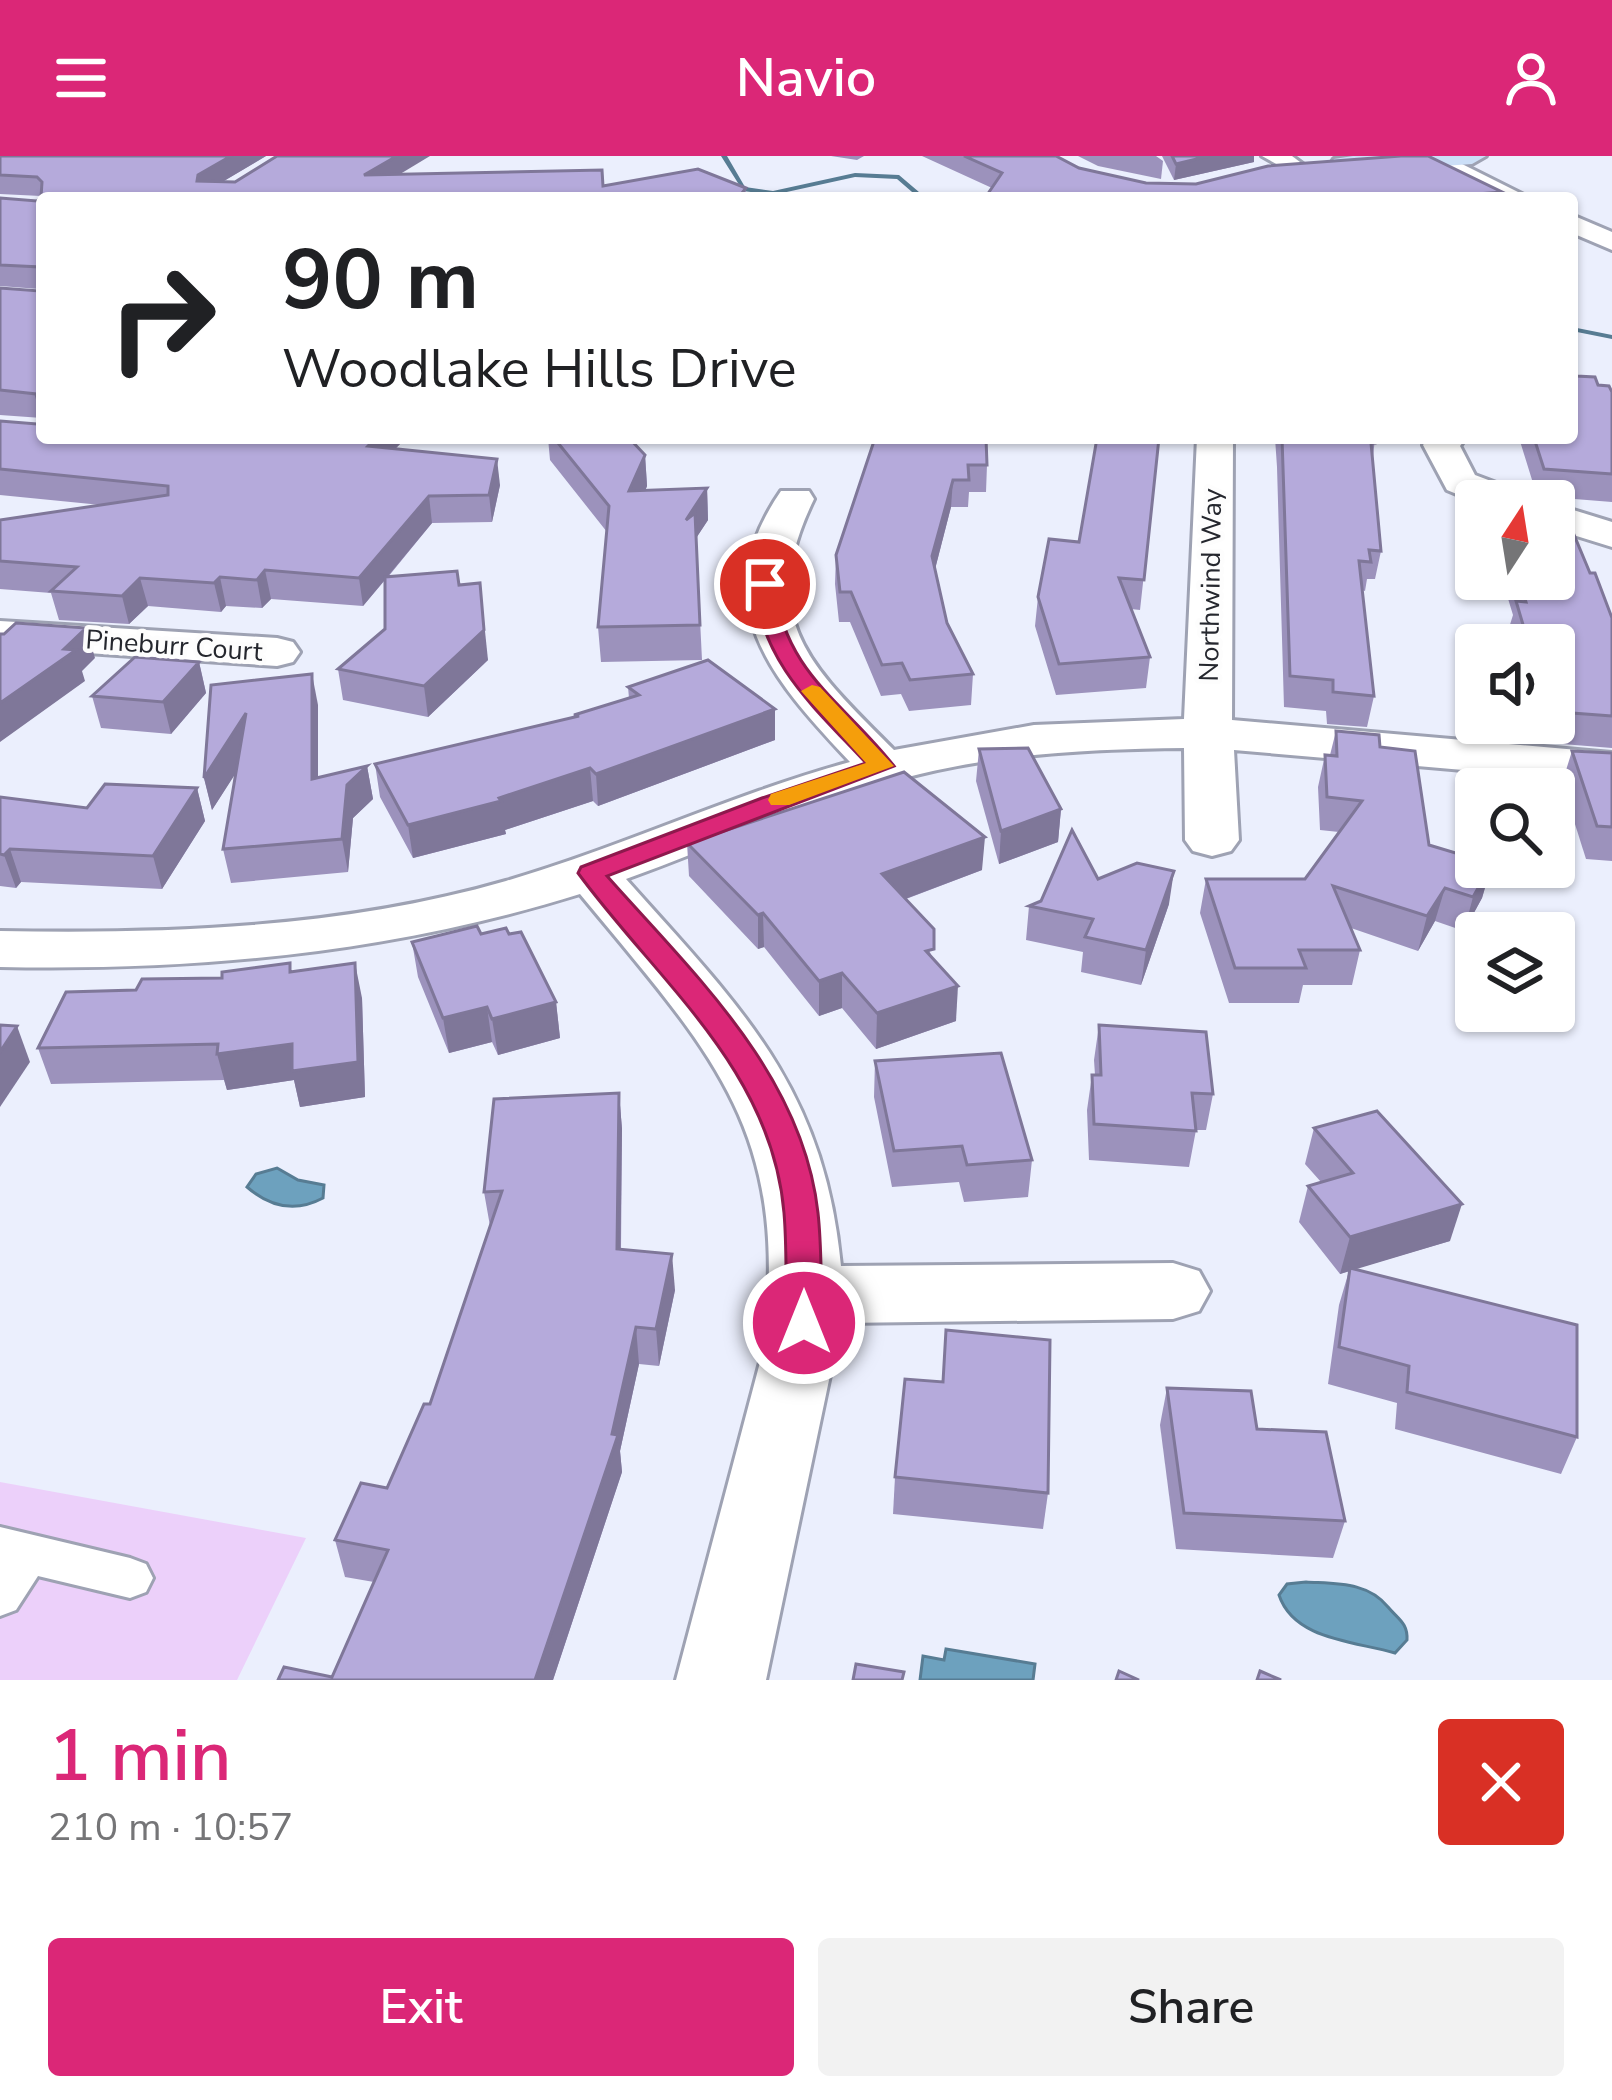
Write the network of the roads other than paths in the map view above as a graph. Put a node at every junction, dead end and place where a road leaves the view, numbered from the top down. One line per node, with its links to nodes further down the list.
1 (1472, 156): 2 (street)
2 (1433, 159): 3 (street); 4 (street)
3 (1273, 166)
4 (1504, 192)
5 (1578, 226): 6 (street)
6 (1612, 243): 7 (street)
7 (1578, 247)
8 (1215, 444): 16 (street, Northwind Way)
9 (1442, 444): 10 (street)
10 (1459, 480)
11 (795, 499): 17 (street)
12 (1575, 523): 13 (street)
13 (1612, 535)
14 (0, 634): 15 (street, Pineburr Court)
15 (277, 652)
16 (1208, 733): 17 (street); 18 (street); 19 (street, Northwind Way)
17 (882, 766): 20 (street)
18 (1612, 768)
19 (1212, 840)
20 (591, 873): 21 (street); 23 (street)
21 (0, 949)
22 (1173, 1291): 23 (street)
23 (807, 1294): 27 (street)
24 (14, 1550): 25 (lane); 26 (lane)
25 (130, 1578)
26 (0, 1595)
27 (721, 1680)

